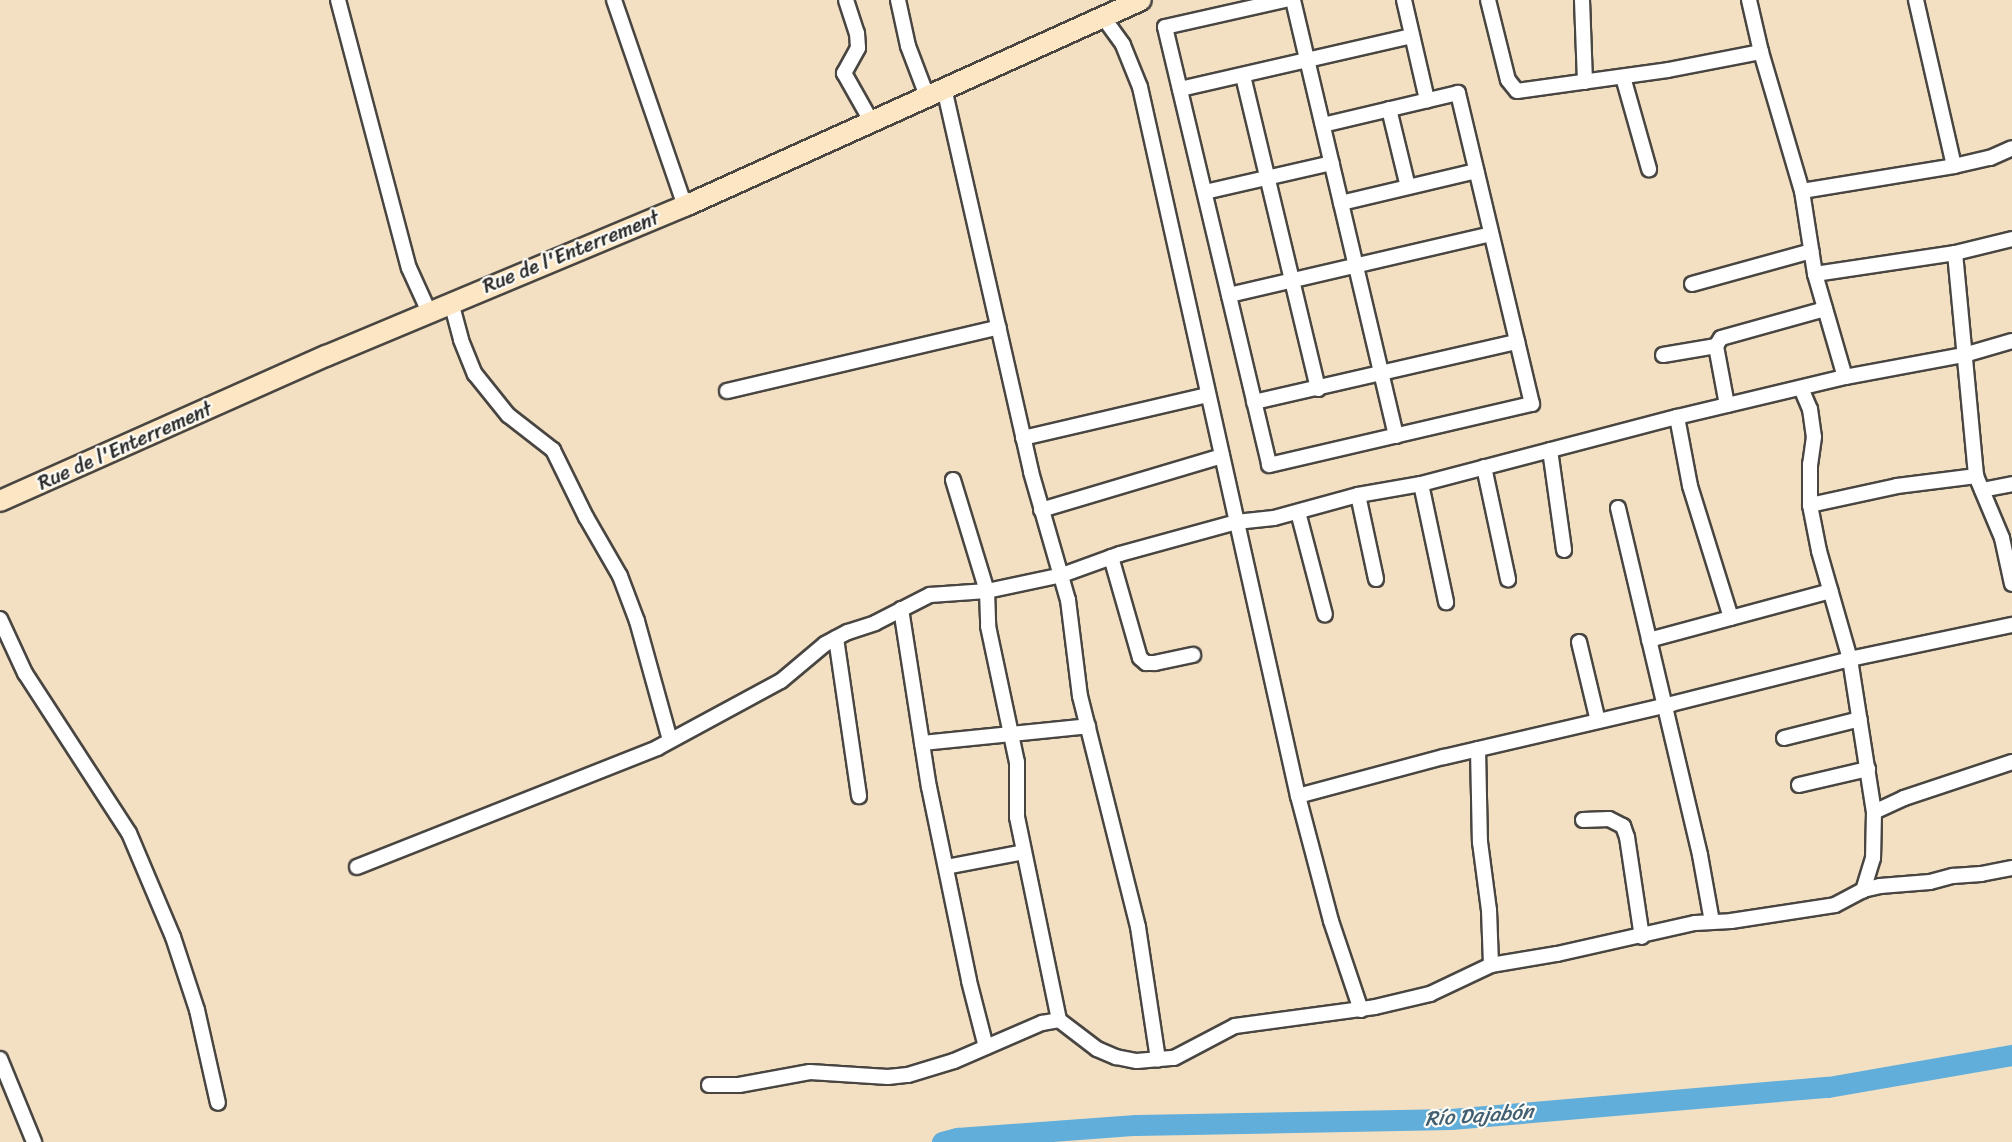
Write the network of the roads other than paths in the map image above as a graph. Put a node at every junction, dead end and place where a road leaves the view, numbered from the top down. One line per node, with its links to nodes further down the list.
1 (338, 0): 48 (street)
2 (614, 0): 36 (street)
3 (846, 0): 24 (street)
4 (898, 0): 21 (street)
5 (1141, 0): 13 (street, Rue de l'Enterrement)
6 (1285, 0): 20 (street)
7 (1293, 0): 16 (street)
8 (1404, 0): 14 (street)
9 (1488, 0): 19 (street)
10 (1582, 0): 19 (street)
11 (1749, 0): 15 (street)
12 (1916, 0): 28 (street)
13 (1103, 17): 21 (street, Rue de l'Enterrement); 60 (street)
14 (1412, 36): 16 (street); 22 (street)
15 (1761, 52): 18 (street); 33 (street)
16 (1307, 61): 17 (street); 25 (street)
17 (1244, 76): 20 (street); 31 (street)
18 (1623, 77): 19 (street); 29 (street)
19 (1585, 82)
20 (1180, 89): 34 (street)
21 (935, 92): 24 (street, Rue de l'Enterrement); 49 (street)
22 (1427, 100): 23 (street); 30 (street)
23 (1389, 109): 25 (street); 32 (street)
24 (871, 121): 36 (street, Rue de l'Enterrement)
25 (1323, 125): 27 (street)
26 (2012, 148): 28 (street)
27 (1332, 163): 31 (street); 35 (street)
28 (1954, 166): 33 (street)
29 (1649, 169)
30 (1476, 171): 32 (street); 37 (street)
31 (1268, 178): 34 (street); 43 (street)
32 (1408, 187): 35 (street)
33 (1802, 191): 39 (street)
34 (1204, 192): 45 (street)
35 (1341, 203): 41 (street)
36 (684, 206): 46 (street, Rue de l'Enterrement)
37 (1491, 234): 41 (street); 51 (street)
38 (2012, 239): 40 (street)
39 (1812, 251): 42 (street); 44 (street)
40 (1955, 254): 42 (street); 53 (street)
41 (1356, 267): 43 (street); 55 (street)
42 (1815, 274): 47 (street)
43 (1292, 282): 45 (street); 58 (street)
44 (1692, 284)
45 (1229, 295): 61 (street)
46 (451, 302): 48 (street, Rue de l'Enterrement); 106 (street)
47 (1825, 309): 52 (street); 56 (street)
48 (429, 312): 75 (street, Rue de l'Enterrement)
49 (999, 327): 59 (street); 65 (street)
50 (2012, 341): 53 (street)
51 (1517, 342): 55 (street); 64 (street)
52 (1716, 346): 54 (street); 62 (street)
53 (1964, 355): 56 (street); 69 (street)
54 (1664, 356)
55 (1382, 374): 58 (street); 64 (street)
56 (1845, 377): 57 (street)
57 (1801, 388): 62 (street); 76 (street)
58 (1318, 389): 61 (street)
59 (727, 391)
60 (1208, 395): 65 (street); 67 (street)
61 (1254, 402): 64 (street)
62 (1727, 405): 63 (street)
63 (1677, 417): 66 (street); 92 (street)
64 (1396, 436)
65 (1023, 438): 78 (street)
66 (1550, 450): 68 (street); 81 (street)
67 (1222, 456): 78 (street); 80 (street)
68 (1484, 467): 71 (street); 85 (street)
69 (1976, 476): 73 (street); 76 (street)
70 (953, 480): 87 (street)
71 (1421, 484): 74 (street); 89 (street)
72 (2012, 484): 73 (street)
73 (1982, 490): 86 (street)
74 (1358, 495): 79 (street); 84 (street)
75 (0, 501)
76 (1810, 505): 88 (street)
77 (1618, 508): 96 (street)
78 (1041, 510): 83 (street)
79 (1298, 512): 80 (street); 91 (street)
80 (1236, 522): 82 (street); 113 (street)
81 (1564, 550)
82 (1111, 557): 83 (street); 98 (street)
83 (1062, 575): 87 (street); 103 (street)
84 (1376, 579)
85 (1508, 579)
86 (2012, 584)
87 (987, 591): 90 (street); 104 (street)
88 (1830, 591): 92 (street); 99 (street)
89 (1446, 602)
90 (901, 609): 95 (street); 107 (street)
91 (1325, 615)
92 (1731, 618): 96 (street)
93 (0, 619): 130 (street)
94 (2012, 625): 99 (street)
95 (836, 638): 106 (street); 112 (street)
96 (1649, 640): 100 (street)
97 (1580, 642): 102 (street)
98 (1193, 655)
99 (1850, 658): 100 (street); 101 (street)
100 (1666, 705): 102 (street); 121 (street)
101 (1860, 719): 105 (street); 110 (street)
102 (1598, 721): 108 (street)
103 (1088, 726): 104 (street); 128 (street)
104 (1012, 735): 107 (street); 116 (street)
105 (1784, 738)
106 (670, 740): 117 (street)
107 (922, 743): 118 (street)
108 (1478, 749): 113 (street); 123 (street)
109 (2012, 762): 114 (street)
110 (1868, 770): 111 (street); 114 (street)
111 (1800, 785)
112 (859, 796)
113 (1298, 796): 124 (street)
114 (1874, 812): 120 (street)
115 (1583, 820): 122 (street)
116 (1024, 852): 118 (street); 125 (street)
117 (357, 867)
118 (946, 867): 126 (street)
119 (2012, 868): 120 (street)
120 (1863, 890): 121 (street)
121 (1712, 922): 122 (street)
122 (1642, 937): 123 (street)
123 (1491, 964): 124 (street)
124 (1361, 1010): 128 (street)
125 (1059, 1020): 126 (street); 128 (street)
126 (986, 1047): 129 (street)
127 (0, 1059): 131 (street)
128 (1158, 1060)
129 (709, 1085)
130 (218, 1103)
131 (34, 1142)

